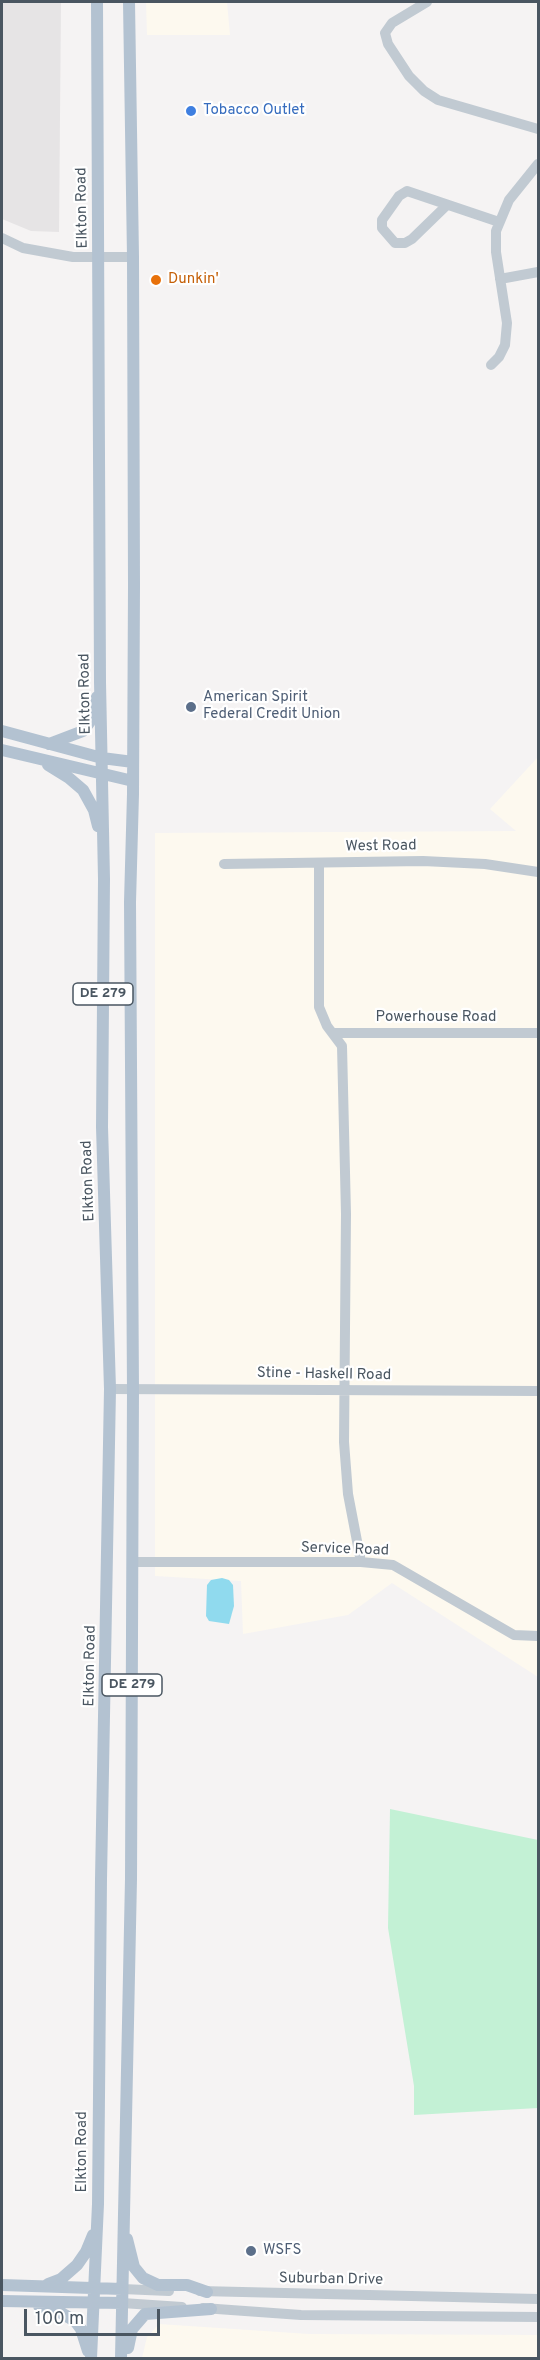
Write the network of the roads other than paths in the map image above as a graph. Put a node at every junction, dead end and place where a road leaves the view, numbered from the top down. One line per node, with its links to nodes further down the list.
1 (97, 2): 9 (main road, Elkton Road / DE 279)
2 (129, 2): 10 (main road, DE 279)
3 (427, 2): 4 (street)
4 (538, 129)
5 (538, 164): 7 (street)
6 (447, 205): 6 (street); 7 (street)
7 (499, 222): 12 (street)
8 (2, 238): 9 (street)
9 (99, 257): 10 (street); 14 (main road, Elkton Road / DE 279)
10 (133, 257): 20 (main road, DE 279)
11 (538, 272): 12 (street)
12 (500, 279): 13 (street)
13 (491, 365)
14 (100, 682): 16 (main road); 18 (main road, Elkton Road / DE 279)
15 (2, 731): 16 (main road)
16 (49, 744): 18 (main road)
17 (2, 750): 19 (main road)
18 (102, 758): 20 (main road); 21 (main road, Elkton Road / DE 279)
19 (40, 760): 21 (main road); 23 (main road)
20 (133, 762): 22 (main road, DE 279)
21 (102, 774): 22 (main road); 23 (main road, Elkton Road / DE 279)
22 (133, 781): 30 (main road, DE 279)
23 (103, 841): 29 (main road, Elkton Road / DE 279)
24 (320, 863): 25 (street, West Road); 26 (street, West Road); 27 (street)
25 (224, 864)
26 (538, 872)
27 (334, 1033): 28 (street, Powerhouse Road); 31 (street)
28 (538, 1033)
29 (110, 1389): 30 (street, Stine - Haskell Road); 36 (main road, Elkton Road / DE 279)
30 (133, 1390): 31 (street, Stine - Haskell Road); 33 (main road, DE 279)
31 (344, 1391): 32 (street, Stine - Haskell Road); 34 (street)
32 (538, 1391)
33 (132, 1562): 34 (street, Service Road); 37 (main road, DE 279)
34 (361, 1562): 35 (street, Service Road)
35 (538, 1636)
36 (97, 2224): 39 (main road); 40 (main road, Elkton Road / DE 279)
37 (123, 2229): 41 (main road, DE 279); 42 (main road)
38 (2, 2285): 39 (main road)
39 (41, 2286): 40 (main road)
40 (95, 2287): 41 (main road); 45 (main road, Elkton Road / DE 279)
41 (122, 2289): 42 (street, Suburban Drive); 46 (main road)
42 (207, 2292): 43 (street, Suburban Drive)
43 (538, 2300)
44 (6, 2301): 45 (main road); 49 (main road)
45 (94, 2302): 46 (main road); 49 (main road, Elkton Road)
46 (122, 2303): 47 (street); 50 (main road)
47 (211, 2309): 48 (street); 51 (main road)
48 (538, 2317)
49 (91, 2358)
50 (121, 2358)
51 (128, 2358)

